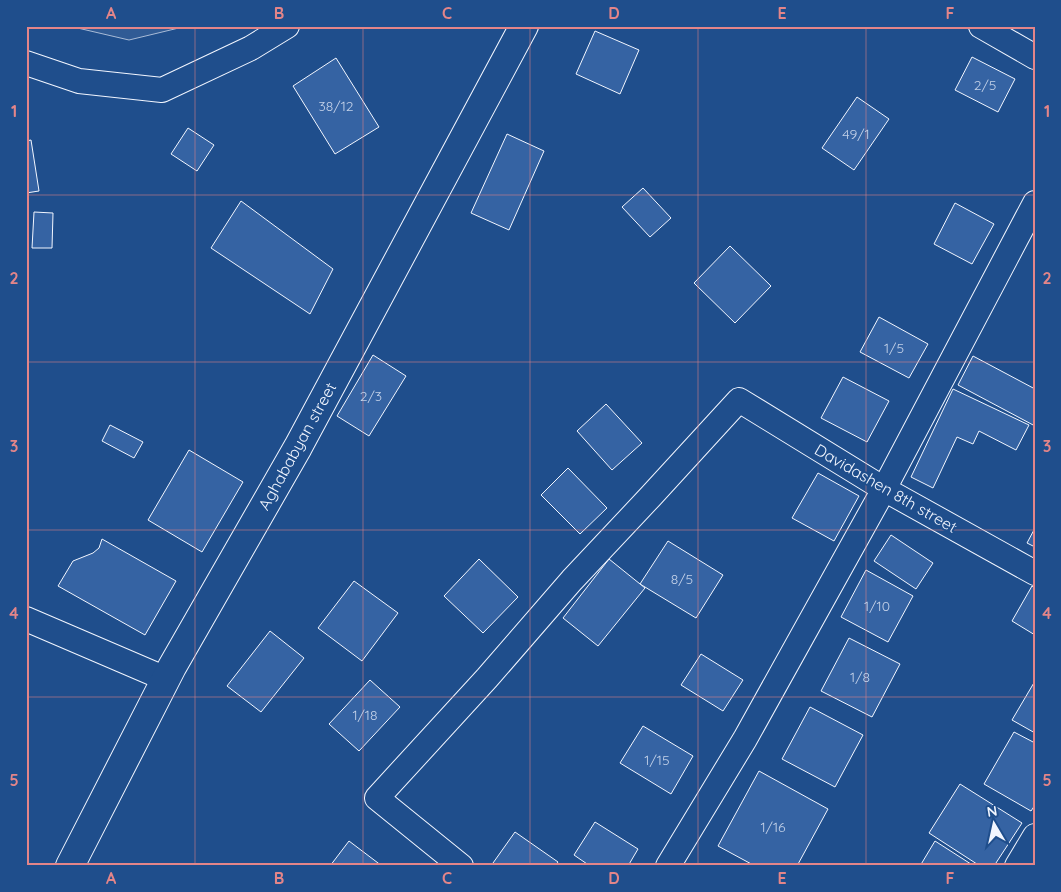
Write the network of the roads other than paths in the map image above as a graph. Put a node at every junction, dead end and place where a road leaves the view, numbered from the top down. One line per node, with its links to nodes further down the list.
1 (287, 26): 5 (street)
2 (524, 26): 10 (street, Aghababyan street)
3 (981, 26): 4 (street)
4 (1035, 57)
5 (26, 63)
6 (1035, 203): 7 (street)
7 (884, 489): 8 (street, Davidashen 8th street); 13 (street, Davidashen 8th street); 14 (street)
8 (1035, 573)
9 (26, 619): 10 (street)
10 (166, 679): 12 (street, Aghababyan street)
11 (1035, 836): 15 (street)
12 (70, 866)
13 (461, 866)
14 (668, 866)
15 (1018, 866)

